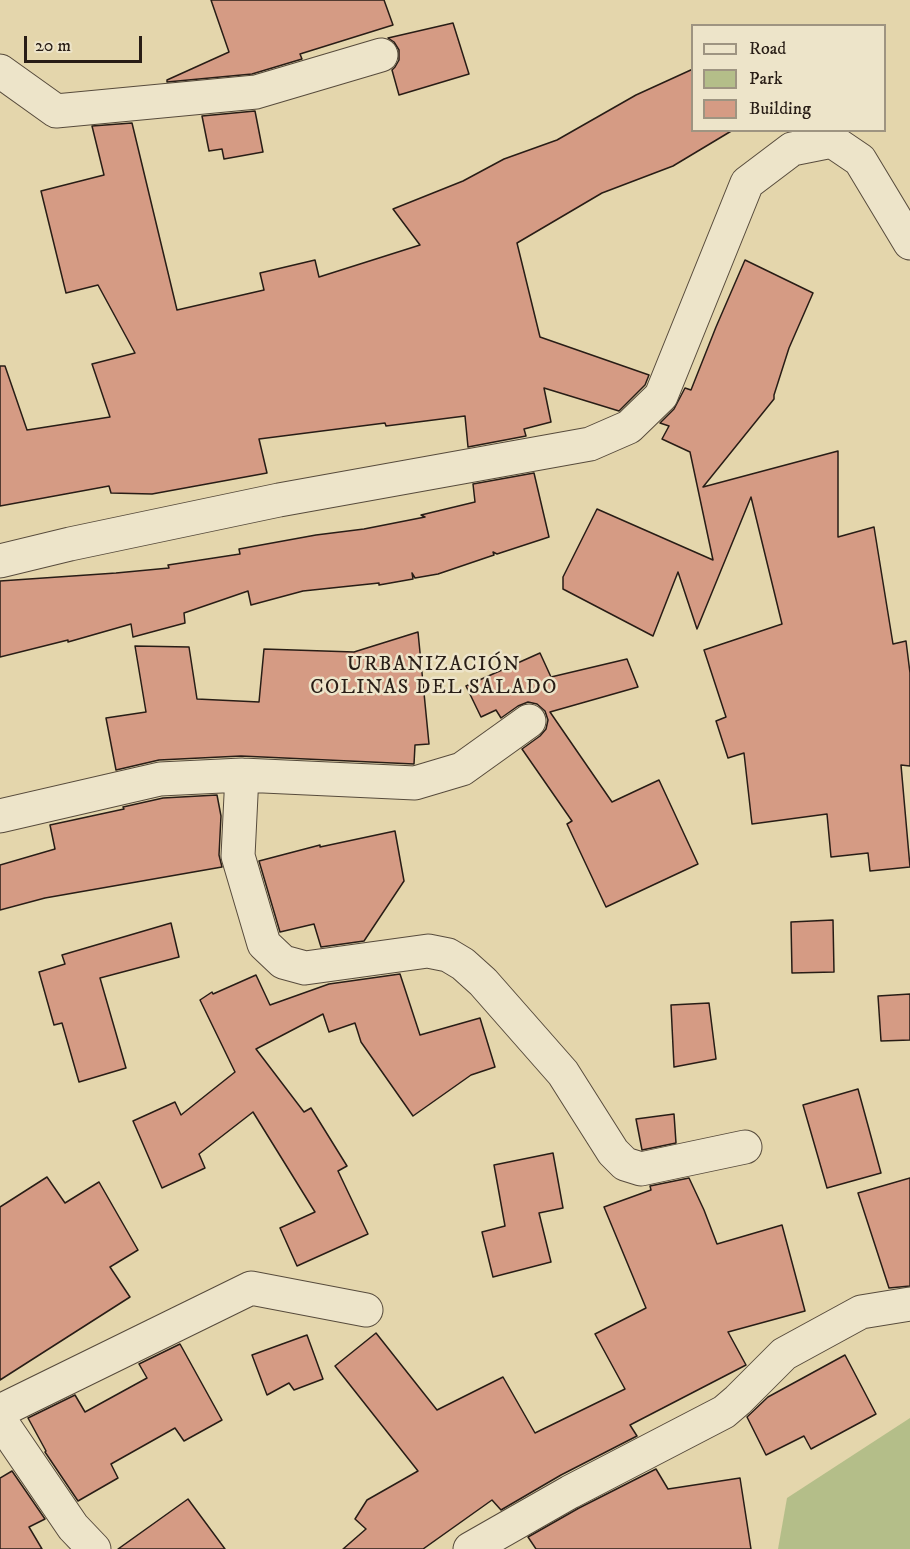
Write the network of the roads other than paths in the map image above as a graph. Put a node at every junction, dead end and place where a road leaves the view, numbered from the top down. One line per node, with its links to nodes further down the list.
1 (381, 55): 2 (street)
2 (0, 71)
3 (910, 243): 4 (street)
4 (0, 561)
5 (530, 721): 6 (street)
6 (242, 775): 7 (street); 8 (street)
7 (0, 816)
8 (745, 1147)
9 (910, 1304): 14 (street)
10 (366, 1310): 11 (street)
11 (0, 1411)
12 (0, 1419): 13 (street)
13 (94, 1549)
14 (470, 1549)

